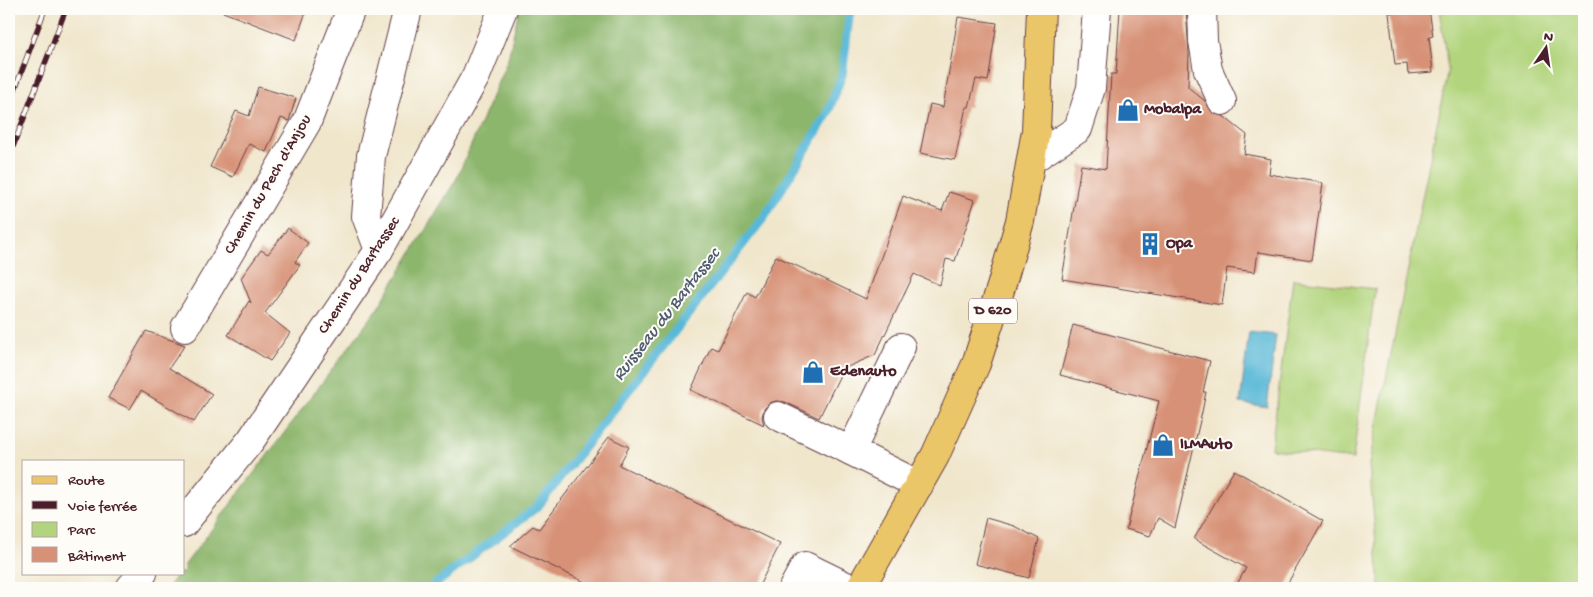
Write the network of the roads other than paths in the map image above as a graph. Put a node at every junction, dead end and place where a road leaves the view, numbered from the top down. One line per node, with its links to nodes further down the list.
1 (351, 9): 10 (street, Chemin du Pech d'Anjou)
2 (408, 9): 9 (street)
3 (503, 9): 9 (street, Chemin du Bartassec)
4 (1041, 9): 8 (main road, D 620)
5 (1097, 9): 8 (street)
6 (1202, 9): 7 (street)
7 (1222, 101)
8 (1031, 160): 14 (main road, D 620)
9 (379, 250): 15 (street, Chemin du Bartassec)
10 (185, 328)
11 (901, 346): 13 (street)
12 (778, 416): 13 (street)
13 (851, 451): 14 (street)
14 (919, 485): 20 (main road, D 620)
15 (185, 521)
16 (142, 574): 17 (street)
17 (130, 588)
18 (793, 588): 19 (street)
19 (850, 588)
20 (860, 588)

